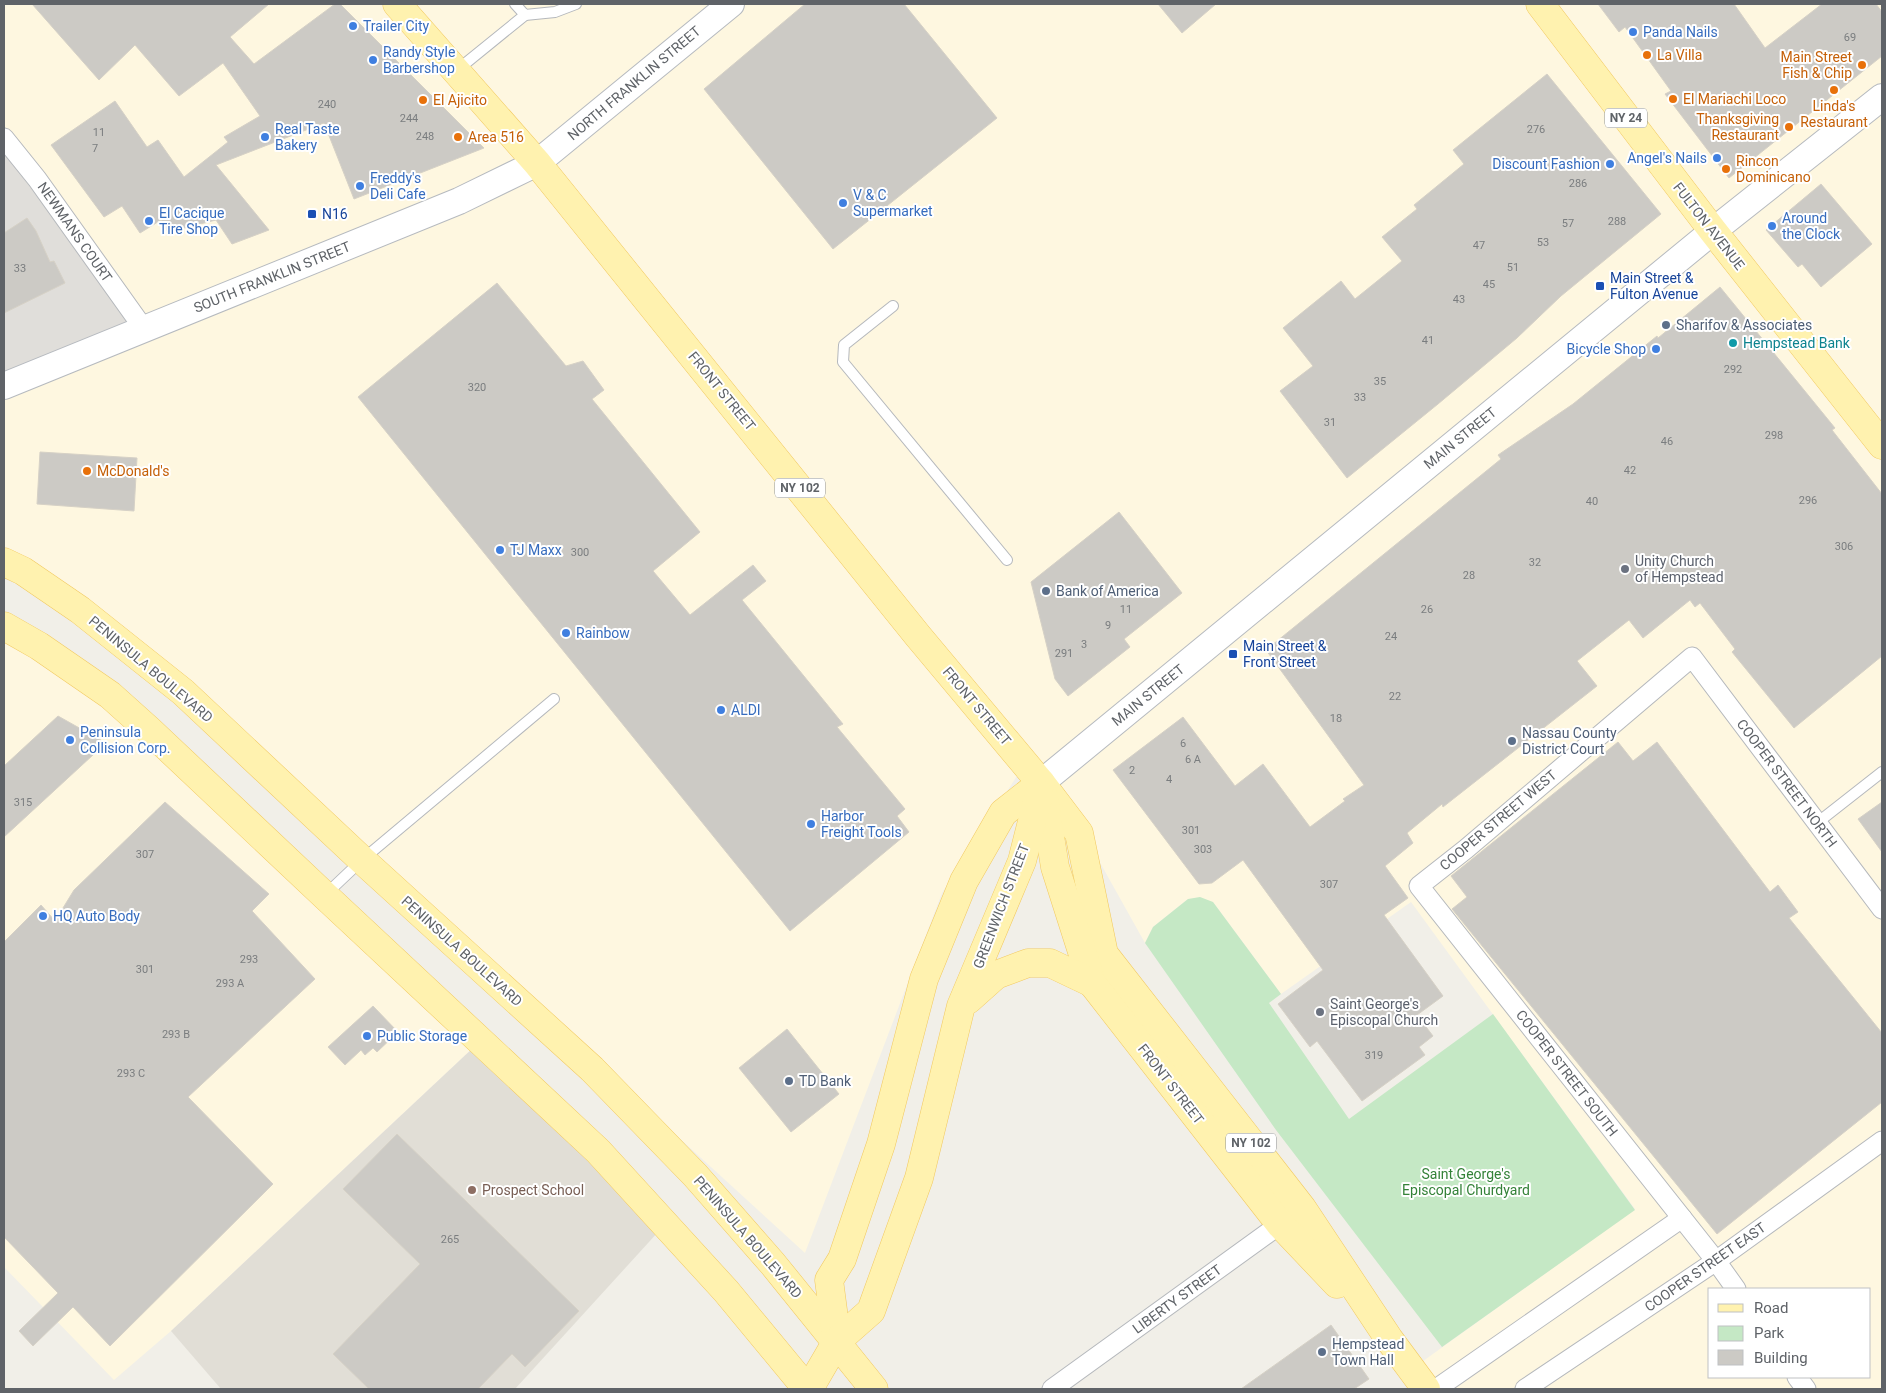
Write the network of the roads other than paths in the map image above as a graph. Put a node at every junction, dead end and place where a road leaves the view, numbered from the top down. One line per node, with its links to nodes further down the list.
1 (397, 4): 7 (main road, FRONT STREET / NY 102)
2 (515, 4): 6 (lane)
3 (576, 4): 6 (lane)
4 (731, 4): 10 (street, NORTH FRANKLIN STREET)
5 (1540, 4): 11 (main road, FULTON AVENUE / NY 24)
6 (525, 15): 7 (lane)
7 (456, 72): 10 (main road, FRONT STREET / NY 102)
8 (1882, 97): 11 (street, MAIN STREET)
9 (4, 138): 13 (street, NEWMANS COURT)
10 (537, 163): 13 (street, SOUTH FRANKLIN STREET); 22 (main road, FRONT STREET / NY 102)
11 (1713, 232): 15 (main road, FULTON AVENUE / NY 24); 22 (street, MAIN STREET)
12 (893, 306): 16 (lane)
13 (144, 329): 14 (street, SOUTH FRANKLIN STREET)
14 (4, 386)
15 (1882, 445)
16 (1007, 560)
17 (10, 564): 24 (main road, PENINSULA BOULEVARD)
18 (4, 626): 26 (main road)
19 (1692, 657): 23 (street, COOPER STREET NORTH); 25 (street, COOPER STREET WEST)
20 (554, 699): 24 (lane)
21 (1882, 772): 23 (lane)
22 (1041, 783): 28 (main road, FRONT STREET / NY 102); 29 (main road, GREENWICH STREET); 31 (main road, FRONT STREET / NY 102); 37 (main road)
23 (1817, 823): 27 (street, COOPER STREET NORTH)
24 (362, 860): 26 (lane); 37 (main road, PENINSULA BOULEVARD)
25 (1419, 886): 32 (street, COOPER STREET SOUTH)
26 (324, 895): 39 (main road)
27 (1882, 909)
28 (1092, 982): 29 (main road); 33 (main road, FRONT STREET / NY 102)
29 (961, 1006): 37 (main road, GREENWICH STREET)
30 (1882, 1141): 34 (street, COOPER STREET EAST)
31 (1302, 1208): 33 (street, LIBERTY STREET); 36 (main road, FRONT STREET / NY 102)
32 (1682, 1218): 34 (street, COOPER STREET SOUTH); 43 (street)
33 (1280, 1224): 36 (main road, FRONT STREET / NY 102); 41 (street, LIBERTY STREET)
34 (1716, 1261): 35 (street, COOPER STREET SOUTH); 44 (street, COOPER STREET EAST)
35 (1735, 1288)
36 (1389, 1339): 42 (main road, FRONT STREET / NY 102)
37 (837, 1341): 39 (main road, GREENWICH STREET); 40 (main road, PENINSULA BOULEVARD)
38 (1798, 1378): 45 (street)
39 (808, 1389)
40 (874, 1389)
41 (1052, 1389)
42 (1426, 1389)
43 (1436, 1389)
44 (1525, 1389)
45 (1806, 1389)

